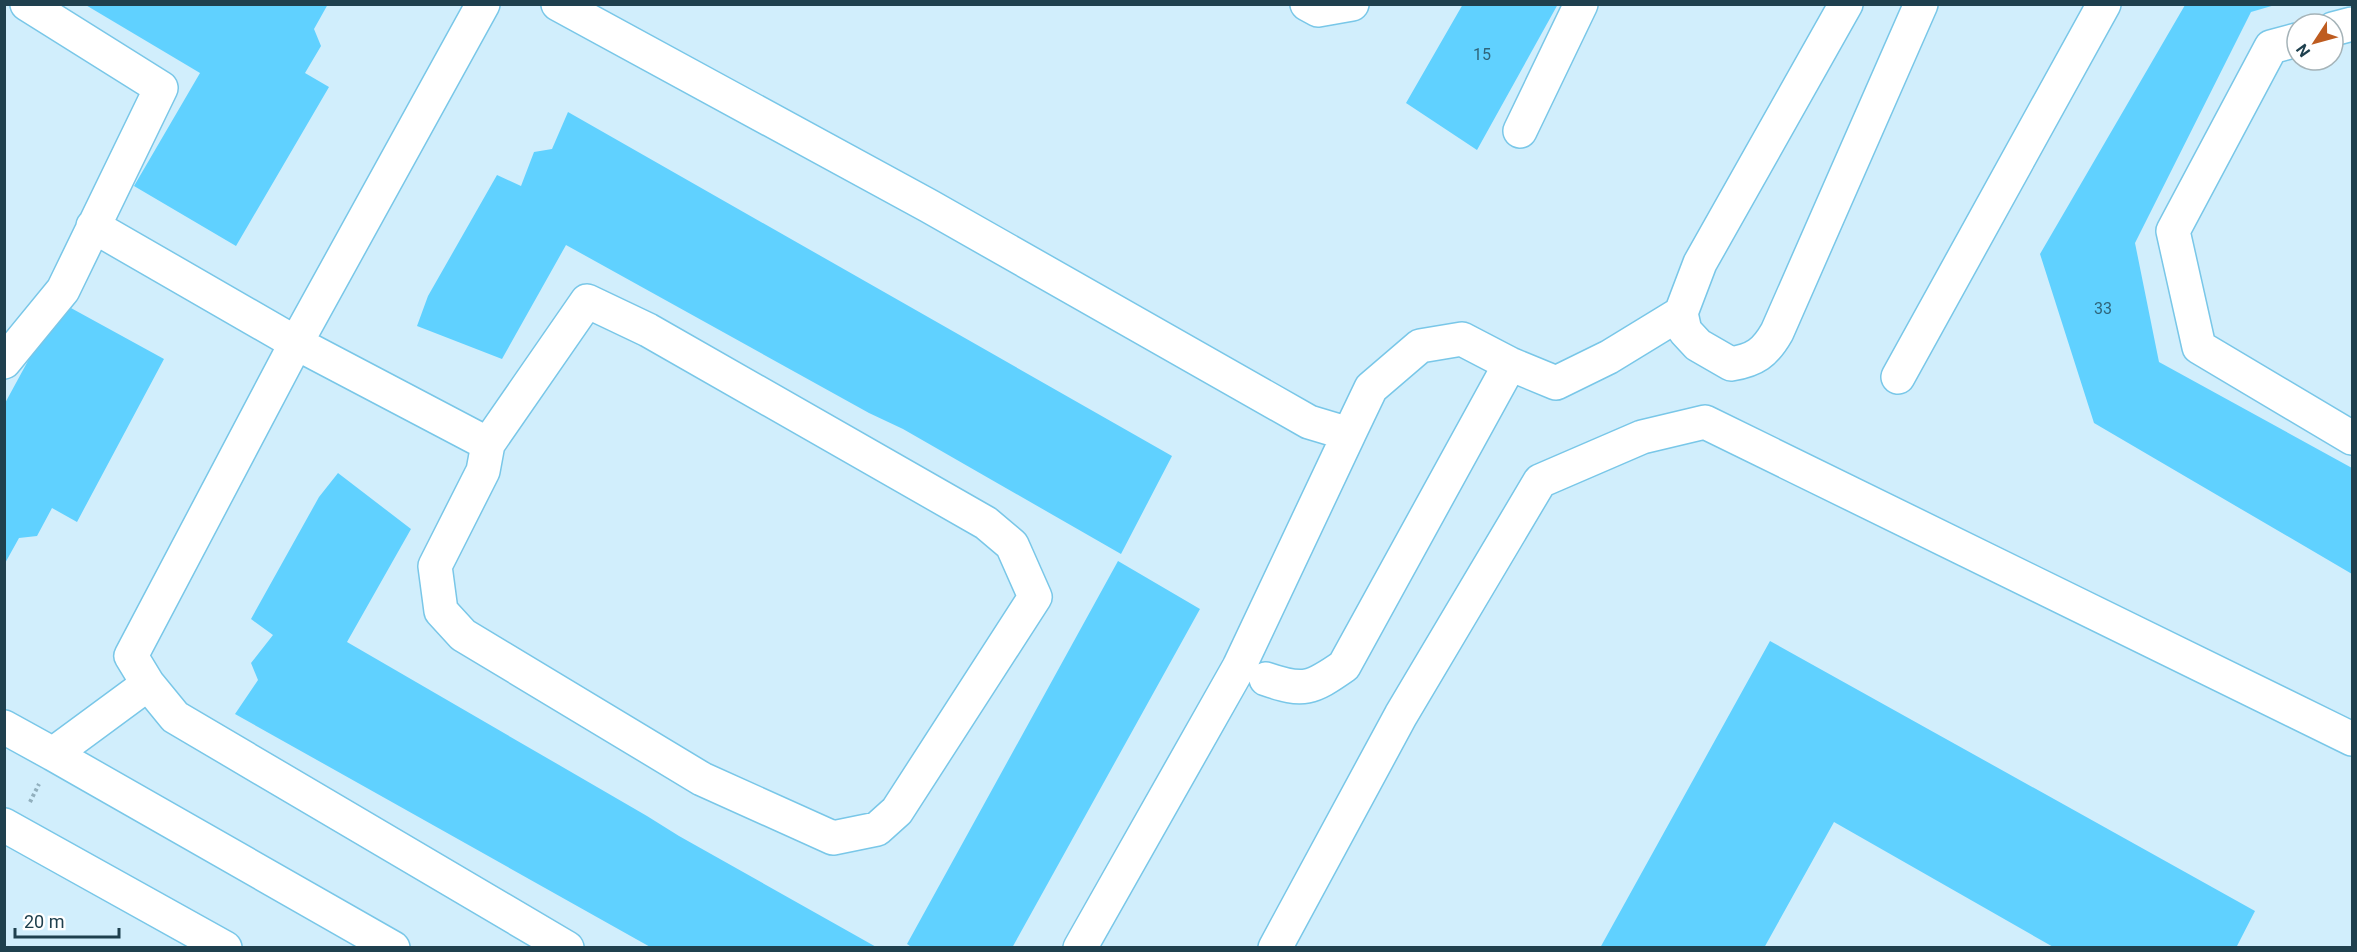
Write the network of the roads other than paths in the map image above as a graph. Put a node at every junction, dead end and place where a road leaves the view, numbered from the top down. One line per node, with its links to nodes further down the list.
1 (27, 4): 12 (street)
2 (483, 4): 14 (street)
3 (558, 4): 18 (street)
4 (1307, 4): 5 (street)
5 (1352, 4)
6 (1581, 4): 11 (street)
7 (1846, 4): 13 (street)
8 (1921, 4): 13 (street)
9 (2104, 4): 17 (street)
10 (2285, 44): 19 (street)
11 (1520, 131)
12 (93, 226): 14 (street); 15 (street)
13 (1681, 313): 16 (street)
14 (296, 343): 20 (street); 22 (street)
15 (4, 362)
16 (1510, 364): 18 (street); 21 (street)
17 (1898, 377)
18 (1348, 434): 30 (street)
19 (2352, 438)
20 (488, 444): 20 (street)
21 (1266, 679)
22 (148, 684): 25 (street); 29 (street)
23 (4, 727): 25 (street)
24 (2352, 739): 31 (street)
25 (53, 754): 28 (street)
26 (4, 825): 27 (street)
27 (225, 948)
28 (393, 948)
29 (567, 948)
30 (1080, 948)
31 (1275, 948)

